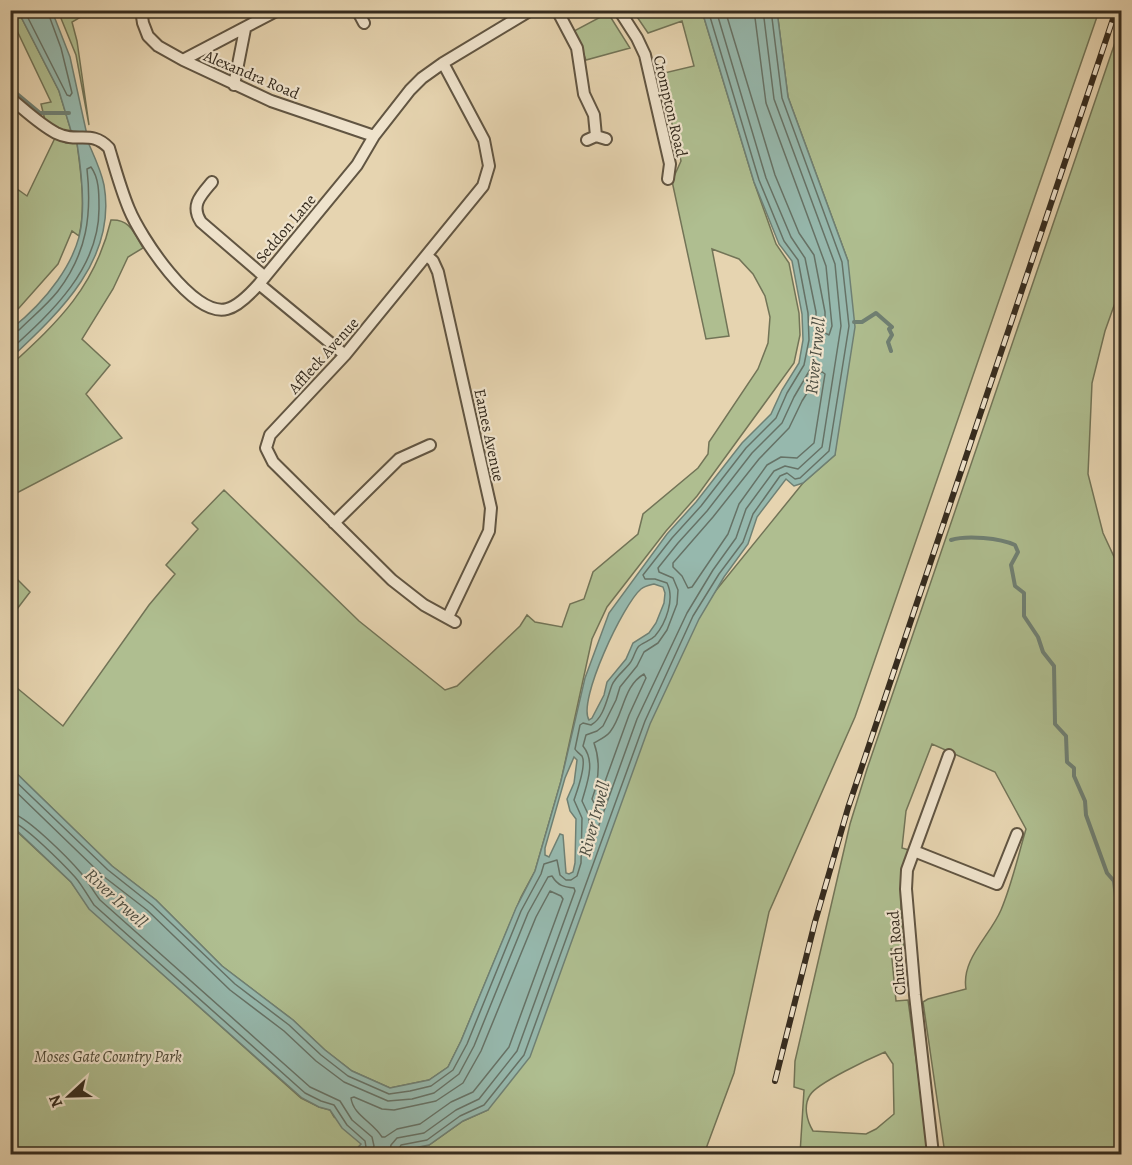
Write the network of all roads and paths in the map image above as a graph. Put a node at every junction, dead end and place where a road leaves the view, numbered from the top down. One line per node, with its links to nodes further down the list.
1 (141, 10): 9 (street, Alexandra Road)
2 (278, 10): 8 (street)
3 (357, 10): 7 (street)
4 (531, 10): 10 (street, Seddon Lane)
5 (557, 10): 14 (street)
6 (619, 10): 15 (street, Crompton Road)
7 (364, 23)
8 (245, 28): 9 (street); 11 (street)
9 (183, 60): 11 (street, Alexandra Road)
10 (443, 63): 13 (street, Seddon Lane); 17 (street, Affleck Avenue)
11 (234, 85): 13 (street, Alexandra Road)
12 (10, 98): 18 (street, Seddon Lane)
13 (374, 136): 18 (street, Seddon Lane)
14 (596, 138)
15 (668, 179)
16 (212, 181): 18 (street)
17 (427, 256): 19 (street, Affleck Avenue); 22 (street, Eames Avenue)
18 (262, 280): 19 (street)
19 (345, 355): 21 (street, Affleck Avenue)
20 (430, 445): 21 (street)
21 (334, 523): 22 (street, Affleck Avenue)
22 (451, 620)
23 (949, 755): 25 (street, Church Road)
24 (1017, 834): 25 (street)
25 (914, 851): 26 (street, Church Road)
26 (933, 1155)

